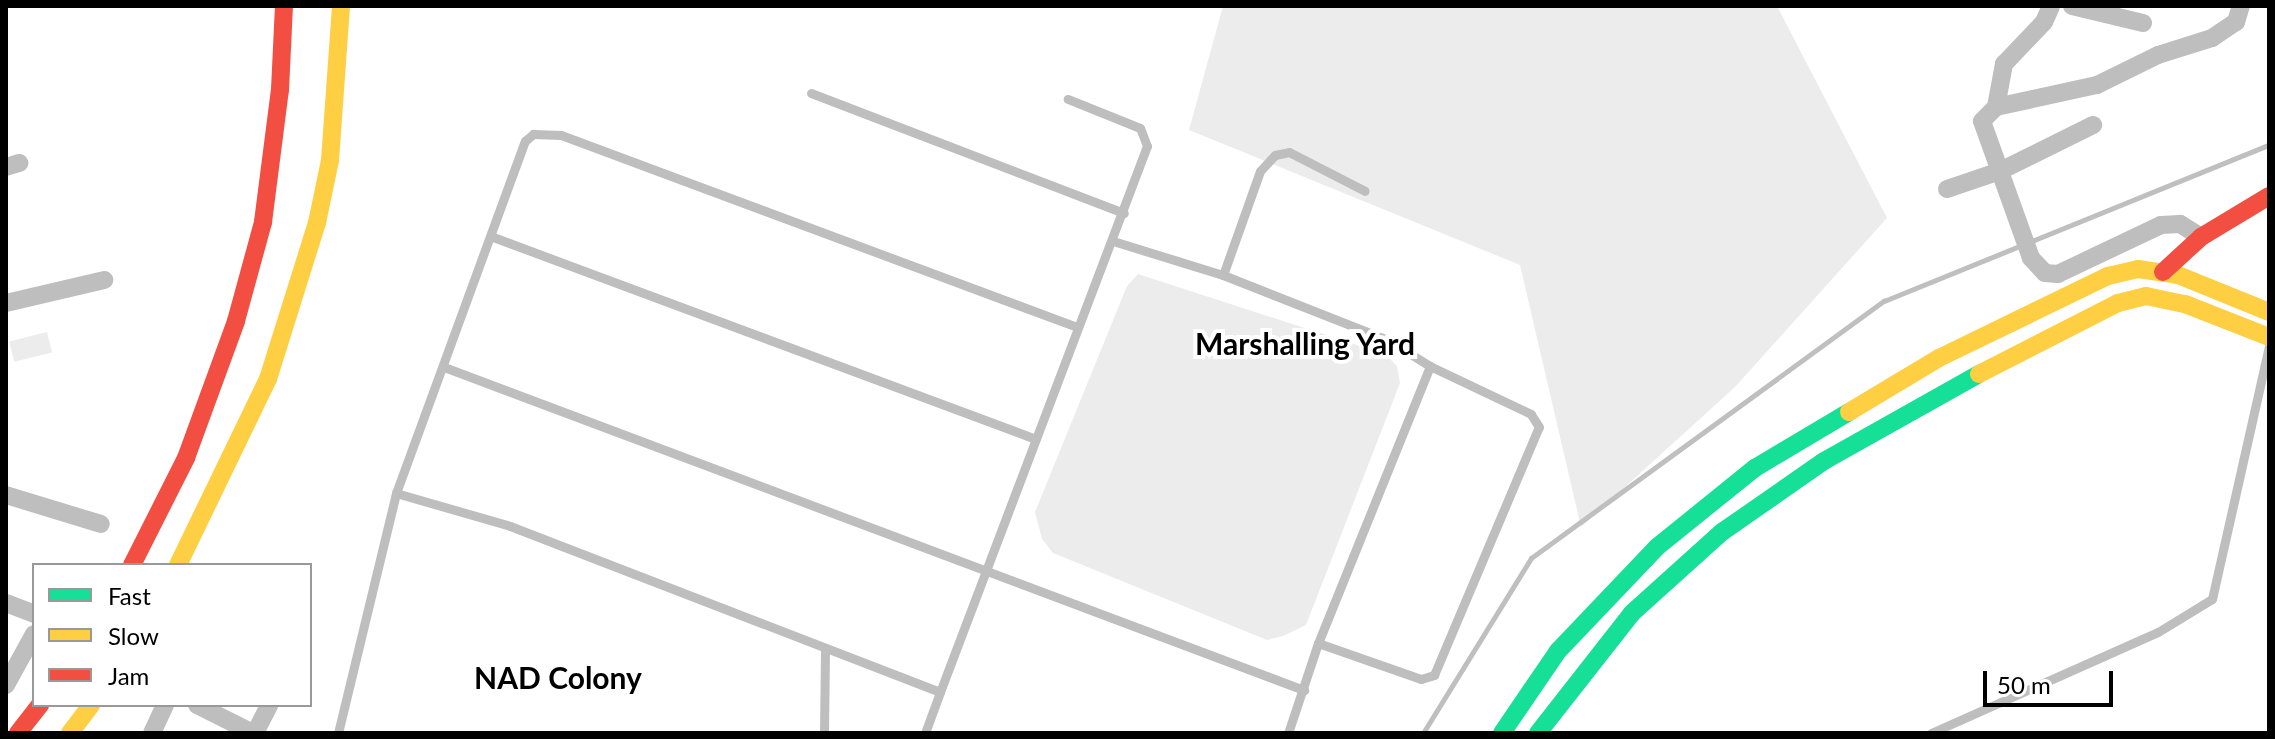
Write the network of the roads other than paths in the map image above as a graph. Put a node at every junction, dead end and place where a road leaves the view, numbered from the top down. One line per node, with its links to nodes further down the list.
1 (284, 6): 33 (street)
2 (341, 6): 34 (street)
3 (2051, 6): 9 (street)
4 (2072, 6): 6 (street)
5 (2241, 6): 9 (street)
6 (2143, 23)
7 (811, 93): 15 (lane)
8 (1068, 99): 15 (lane)
9 (1996, 107): 11 (street)
10 (2093, 125): 11 (street)
11 (2000, 171): 12 (street); 17 (street)
12 (1947, 189)
13 (1365, 191): 20 (lane)
14 (2269, 196): 17 (street)
15 (1124, 213): 18 (lane)
16 (493, 237): 24 (lane); 28 (lane); 29 (lane)
17 (2201, 237): 19 (street)
18 (1113, 241): 20 (lane); 24 (lane)
19 (2163, 272): 23 (street); 57 (street)
20 (1223, 275): 27 (lane)
21 (104, 280): 22 (street)
22 (6, 303)
23 (2269, 312)
24 (1077, 327): 29 (lane)
25 (2269, 337): 58 (street)
26 (2269, 346): 59 (lane)
27 (1430, 366): 39 (lane); 39 (lane)
28 (444, 367): 30 (lane); 35 (lane)
29 (1036, 439): 35 (lane)
30 (396, 493): 40 (lane); 53 (lane)
31 (6, 495): 32 (street)
32 (101, 524)
33 (133, 563)
34 (179, 563)
35 (987, 573): 42 (lane); 43 (lane)
36 (6, 603): 37 (street)
37 (32, 613)
38 (32, 638): 41 (street)
39 (1318, 643): 42 (lane)
40 (825, 649): 43 (lane); 54 (lane)
41 (6, 685)
42 (1304, 690): 56 (lane)
43 (940, 692): 55 (lane)
44 (38, 707): 49 (street)
45 (90, 707): 50 (street)
46 (164, 707): 51 (street)
47 (201, 707): 52 (street)
48 (268, 707): 52 (street)
49 (18, 733)
50 (70, 733)
51 (152, 733)
52 (254, 733)
53 (338, 733)
54 (824, 733)
55 (925, 733)
56 (1288, 733)
57 (1502, 733)
58 (1538, 733)
59 (1931, 733)

